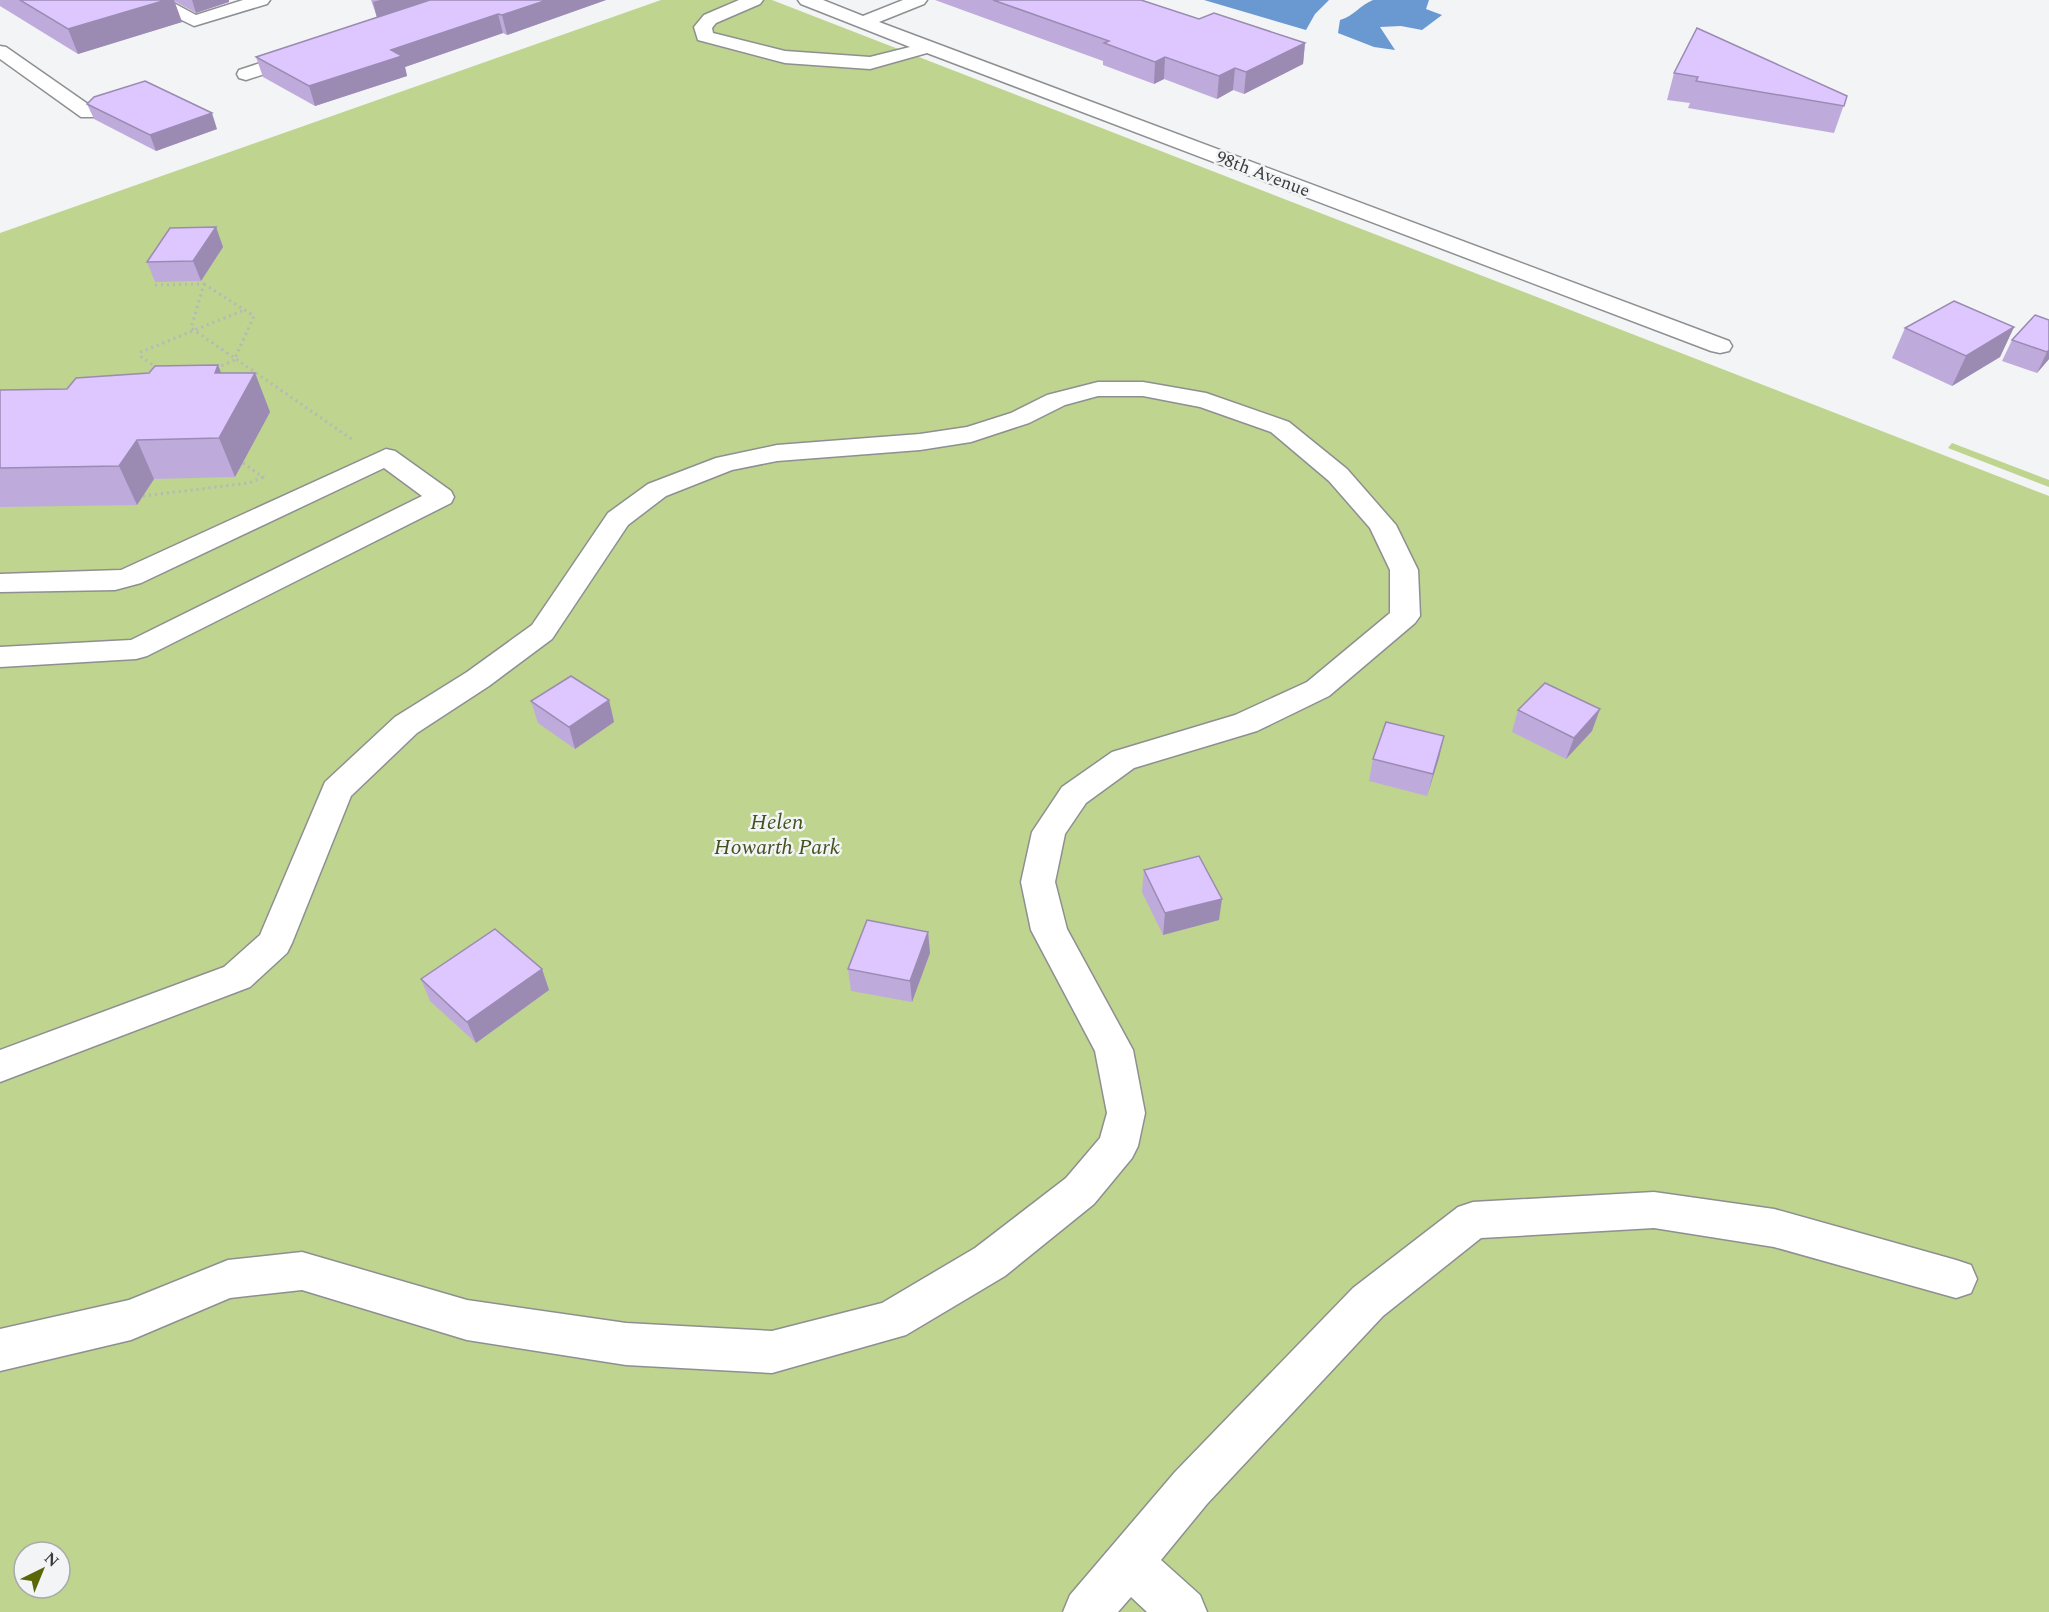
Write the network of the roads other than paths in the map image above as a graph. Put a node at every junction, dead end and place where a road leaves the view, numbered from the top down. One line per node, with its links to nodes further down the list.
1 (155, 0): 2 (street)
2 (261, 0)
3 (754, 0): 7 (street)
4 (807, 0): 6 (street, 98th Avenue)
5 (918, 0): 6 (street)
6 (865, 21): 7 (street, 98th Avenue)
7 (929, 47): 12 (street, 98th Avenue)
8 (324, 48): 10 (street)
9 (0, 51): 11 (street)
10 (246, 74)
11 (88, 113)
12 (1720, 346)
13 (0, 584): 14 (street)
14 (0, 657)
15 (0, 1066): 17 (street)
16 (1956, 1279): 18 (street)
17 (0, 1350)
18 (1129, 1563): 19 (street); 20 (street)
19 (1087, 1612)
20 (1183, 1612)

